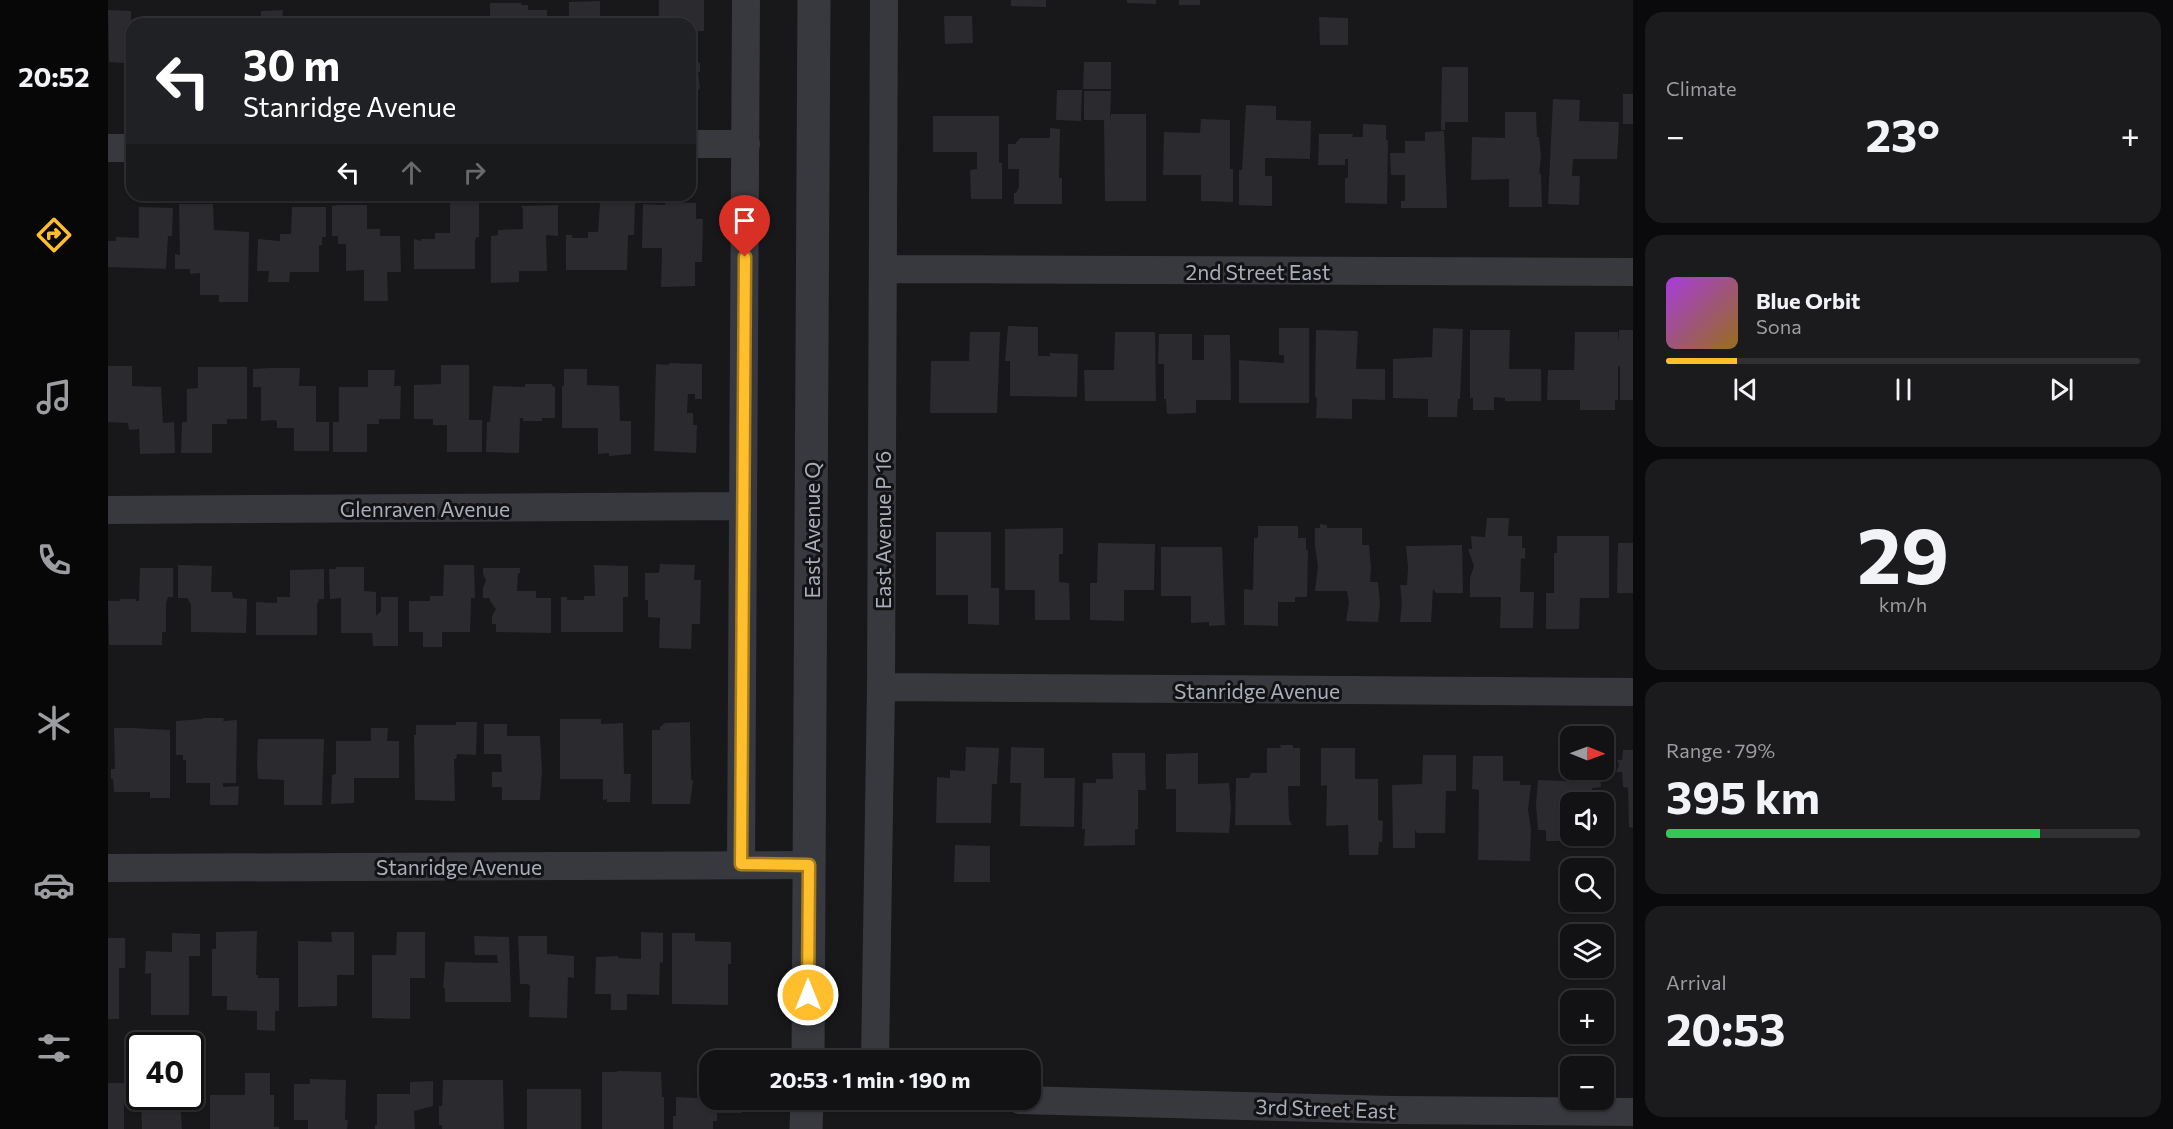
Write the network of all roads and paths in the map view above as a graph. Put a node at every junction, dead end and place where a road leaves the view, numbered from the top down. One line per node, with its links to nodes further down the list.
1 (746, 0): 5 (street)
2 (814, 0): 15 (street, East Avenue Q)
3 (884, 0): 8 (street, East Avenue P 16)
4 (696, 144): 5 (street)
5 (746, 144): 10 (street)
6 (108, 148): 7 (street)
7 (126, 148)
8 (883, 269): 9 (street, 2nd Street East); 12 (street, East Avenue P 16)
9 (1633, 272)
10 (743, 506): 11 (street, Glenraven Avenue); 14 (street)
11 (108, 510)
12 (881, 687): 13 (street, Stanridge Avenue); 18 (street, East Avenue P 16)
13 (1633, 692)
14 (741, 864): 15 (street, Stanridge Avenue); 16 (street, Stanridge Avenue)
15 (809, 865): 17 (street, East Avenue Q)
16 (108, 868)
17 (808, 1050)
18 (875, 1050)
19 (1041, 1101): 21 (street, 3rd Street East)
20 (807, 1110): 22 (street)
21 (1633, 1112)
22 (806, 1129)

